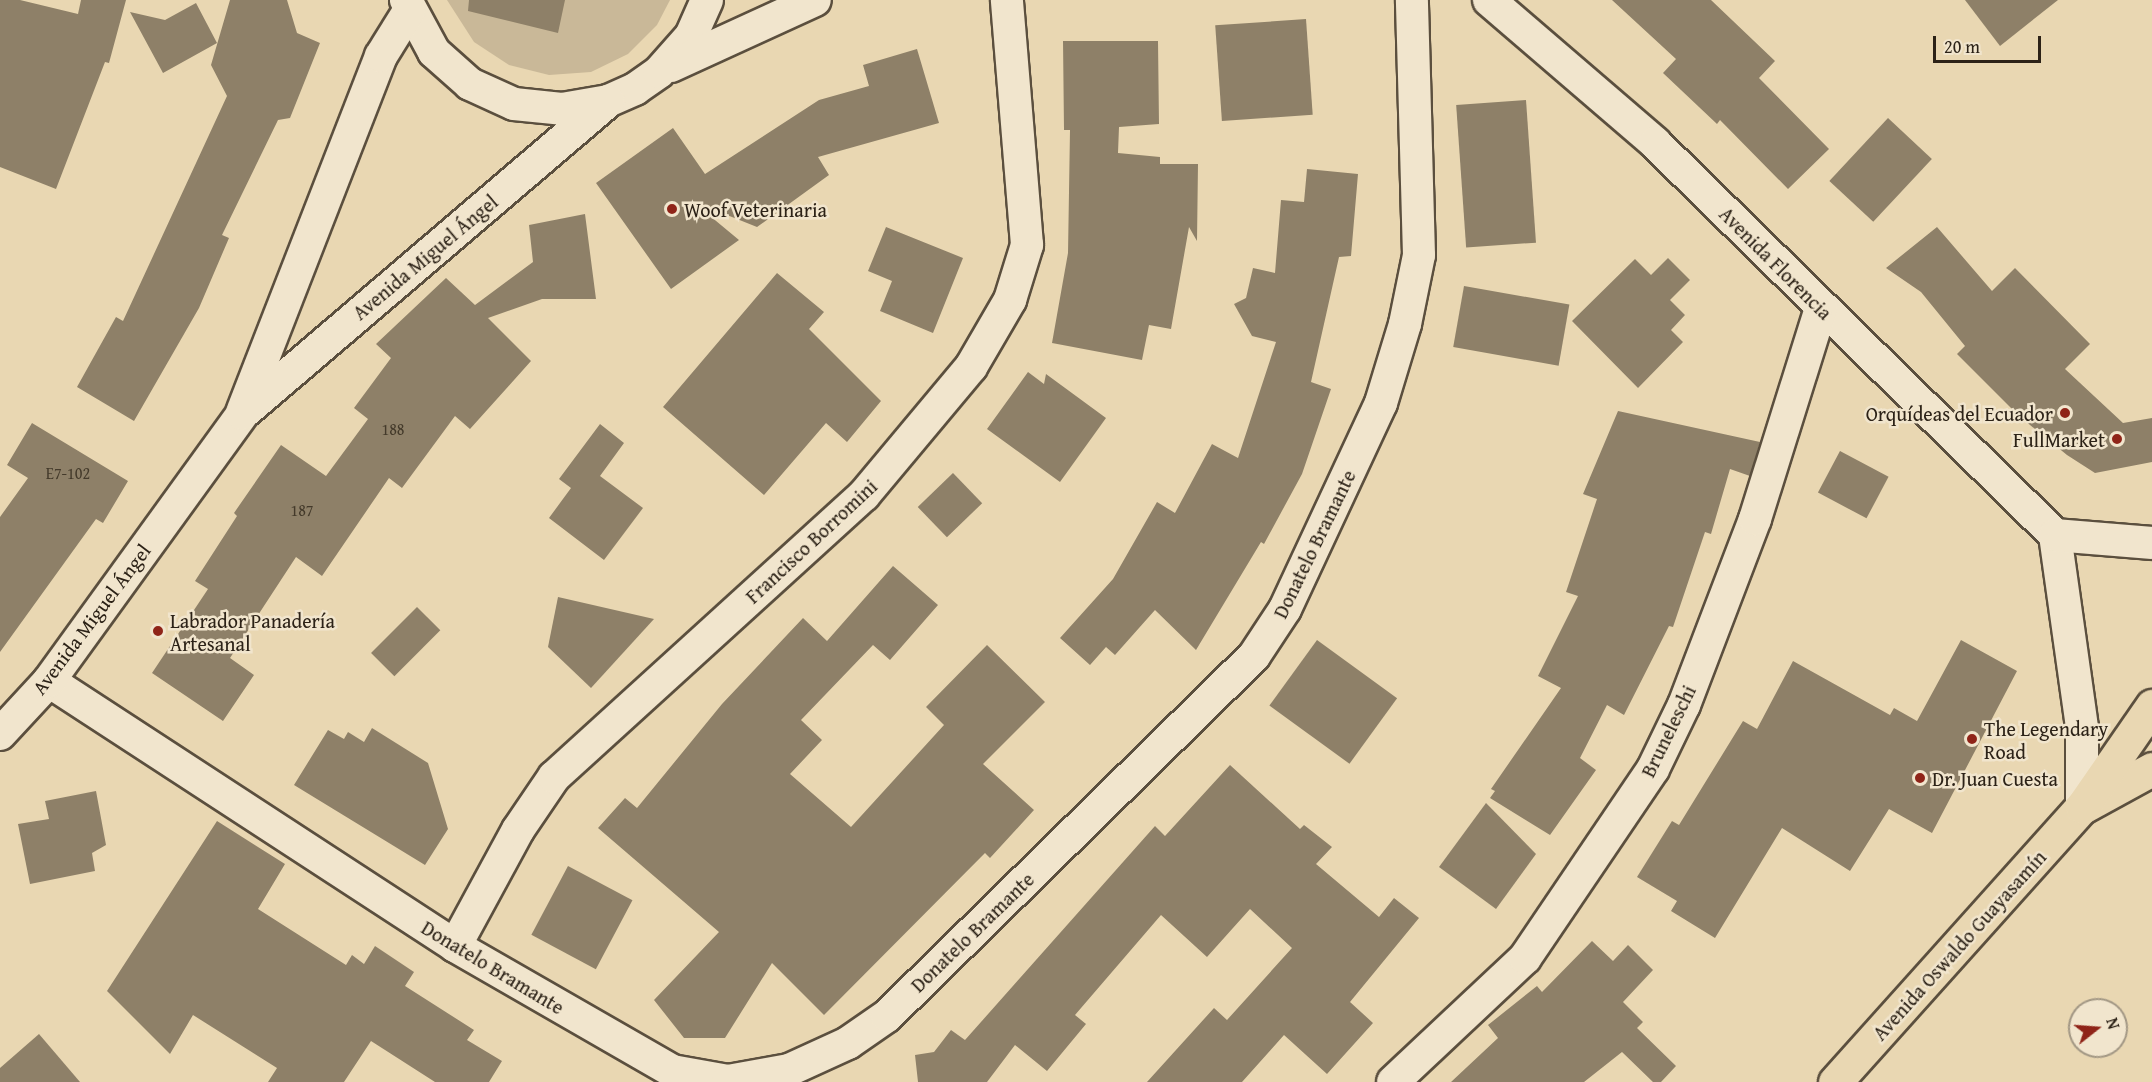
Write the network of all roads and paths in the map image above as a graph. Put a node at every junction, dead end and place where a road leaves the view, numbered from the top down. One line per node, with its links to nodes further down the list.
1 (707, 0): 7 (street)
2 (815, 0): 7 (street)
3 (1007, 0): 18 (street, Francisco Borromini)
4 (1412, 0): 18 (street, Donatelo Bramante)
5 (1489, 0): 9 (street, Avenida Florencia)
6 (408, 6): 8 (street); 10 (street, Avenida Miguel Ángel)
7 (659, 72): 8 (street)
8 (608, 101): 10 (street, Avenida Miguel Ángel)
9 (1821, 308): 11 (street, Avenida Florencia); 19 (street, Bruneleschi)
10 (242, 414): 13 (street, Avenida Miguel Ángel)
11 (2055, 536): 12 (street); 17 (street)
12 (2152, 543)
13 (48, 681): 15 (street, Avenida Miguel Ángel); 18 (street, Donatelo Bramante)
14 (2152, 706): 17 (main road, Avenida Oswaldo Guayasamín)
15 (0, 734)
16 (2152, 770): 17 (main road, Avenida Oswaldo Guayasamín)
17 (2082, 807): 20 (main road, Avenida Oswaldo Guayasamín)
18 (456, 946)
19 (1393, 1082)
20 (1835, 1082)

